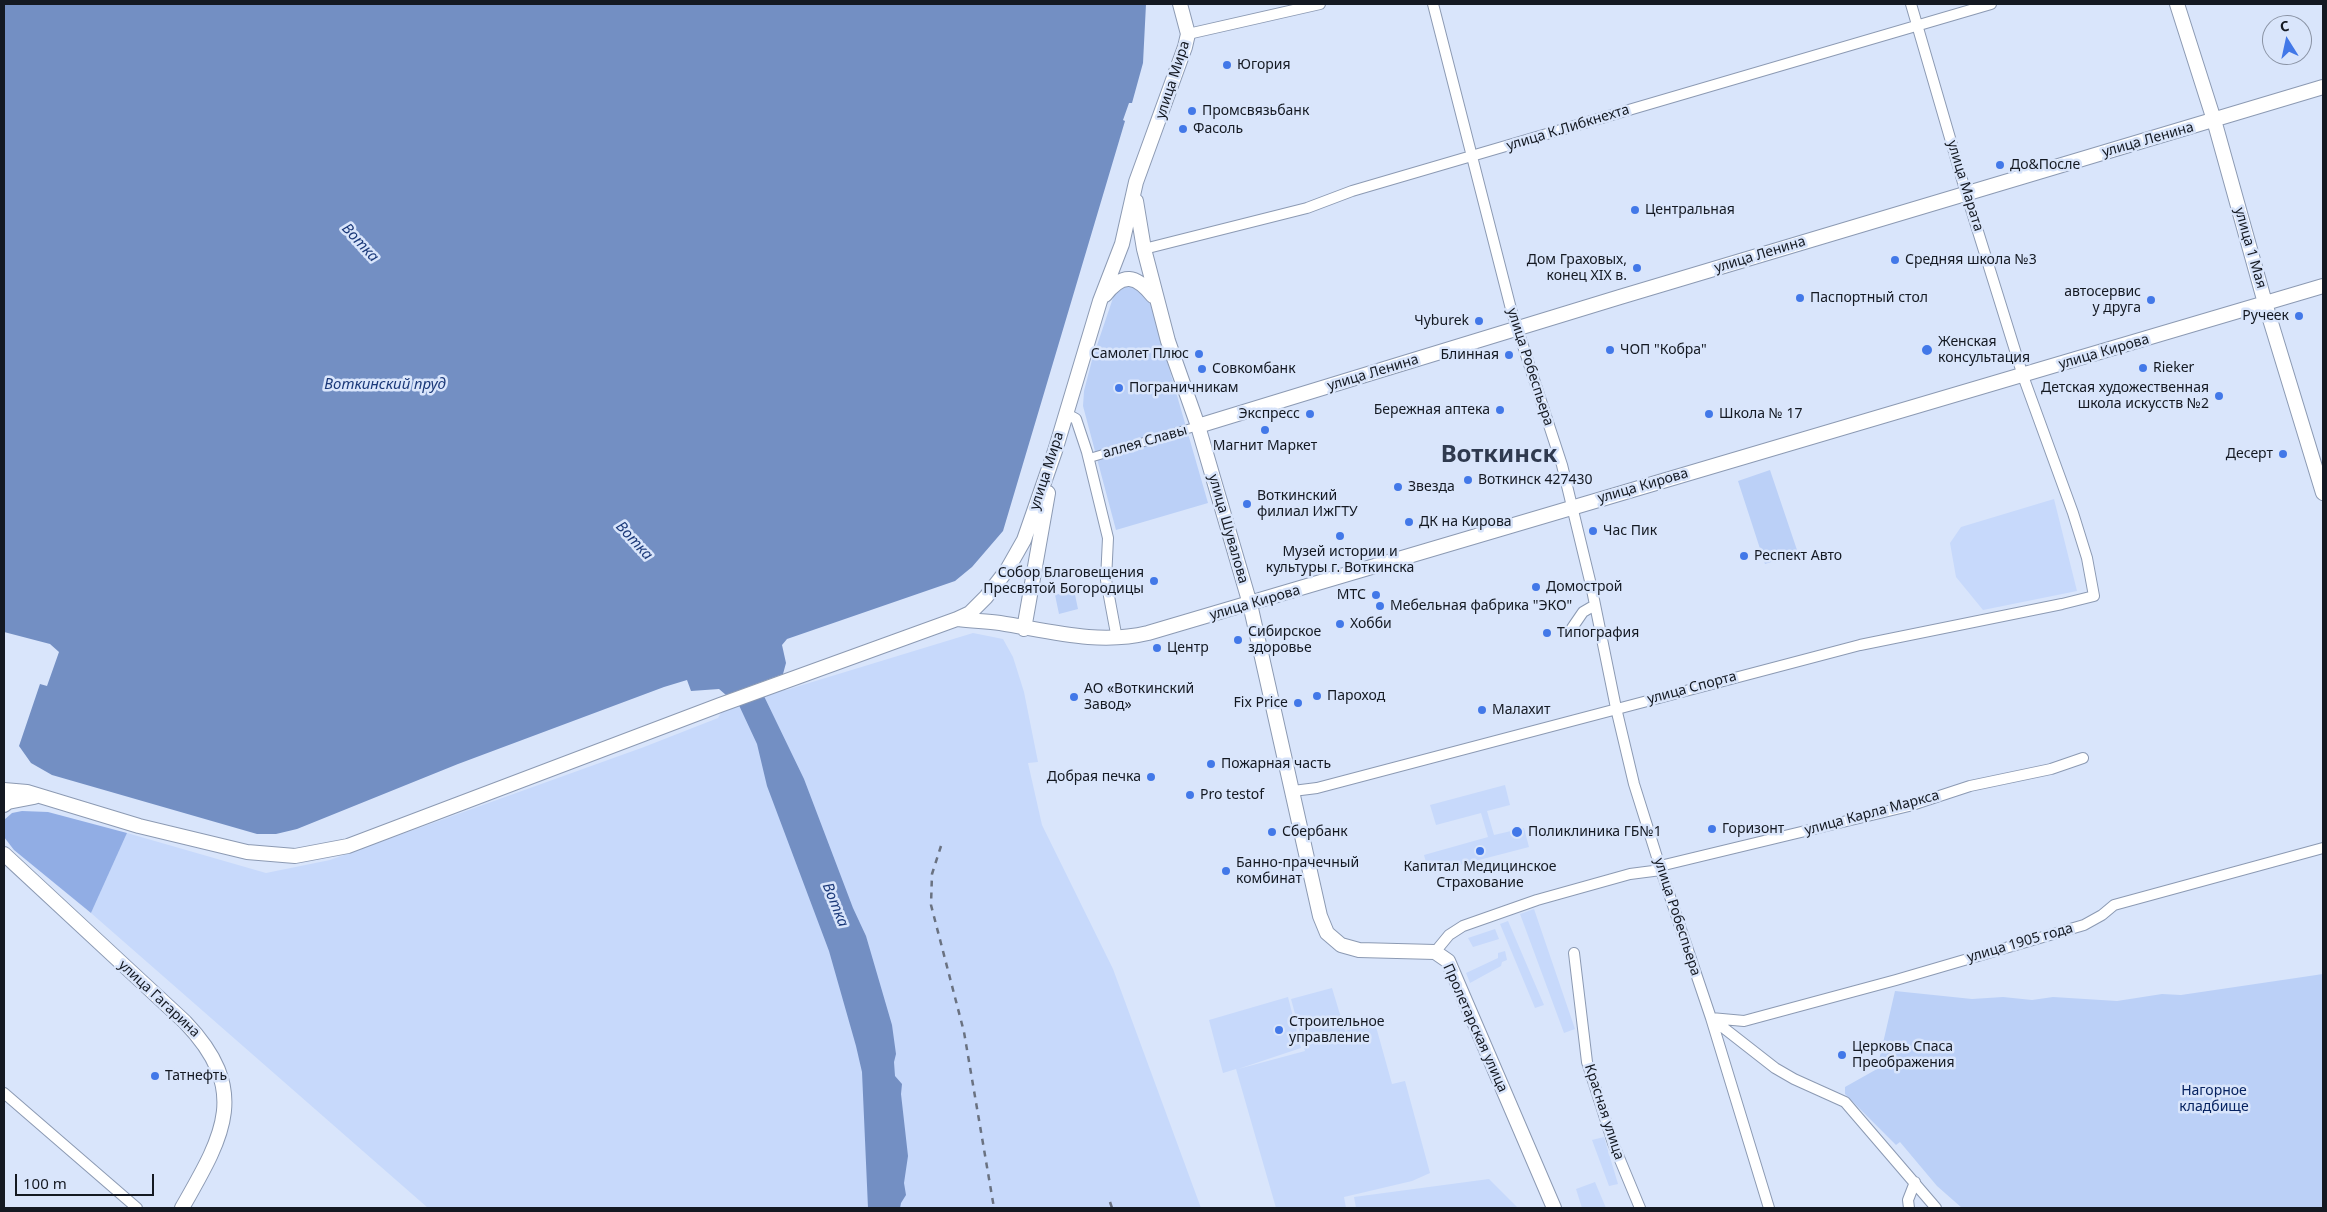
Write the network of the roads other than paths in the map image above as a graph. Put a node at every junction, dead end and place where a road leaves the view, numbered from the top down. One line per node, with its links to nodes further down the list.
1 (1180, 4): 8 (main road, улица Мира)
2 (1320, 4): 8 (street)
3 (1433, 4): 11 (street, улица Робеспьера)
4 (1912, 4): 7 (street, улица Марата)
5 (1991, 4): 7 (street, улица К.Либкнехта)
6 (2177, 4): 10 (main road, улица 1 Мая)
7 (1918, 24): 11 (street, улица К.Либкнехта); 13 (street, улица Марата)
8 (1188, 34): 12 (main road, улица Мира)
9 (2323, 87): 10 (main road, улица Ленина)
10 (2214, 120): 13 (main road, улица Ленина); 18 (main road, улица 1 Мая)
11 (1472, 156): 14 (street, улица К.Либкнехта); 19 (street, улица Робеспьера)
12 (1136, 182): 14 (main road, улица Мира); 17 (main road, улица Мира)
13 (1966, 193): 19 (main road, улица Ленина); 20 (street, улица Марата)
14 (1144, 249): 16 (main road, улица Мира)
15 (2323, 286): 18 (main road, улица Кирова)
16 (1156, 300): 17 (main road, улица Мира); 22 (main road, улица Шувалова)
17 (1100, 301): 21 (main road, улица Мира)
18 (2265, 303): 20 (main road, улица Кирова); 25 (main road, улица 1 Мая)
19 (1518, 328): 22 (main road, улица Ленина); 26 (street, улица Робеспьера)
20 (2023, 376): 26 (main road, улица Кирова); 27 (street, улица Марата)
21 (1065, 413): 23 (main road, улица Мира); 33 (street)
22 (1198, 426): 24 (street, аллея Славы); 28 (main road, улица Шувалова)
23 (1055, 451): 30 (main road, улица Мира); 31 (main road)
24 (1093, 457)
25 (2323, 493)
26 (1572, 507): 28 (main road, улица Кирова); 29 (street, улица Робеспьера)
27 (2094, 596): 34 (street, улица Спорта)
28 (1250, 604): 33 (main road, улица Кирова); 37 (main road, улица Шувалова)
29 (1595, 605): 32 (street); 34 (street, улица Робеспьера)
30 (957, 619): 31 (main road, улица Кирова); 38 (main road)
31 (1024, 629): 33 (main road, улица Кирова)
32 (1570, 631)
33 (1117, 639)
34 (1616, 708): 37 (street, улица Спорта); 42 (street, улица Робеспьера)
35 (2083, 758): 42 (street, улица Карла Маркса)
36 (4, 790): 38 (main road)
37 (1293, 792): 43 (main road, Пролетарская улица)
38 (41, 796): 39 (main road)
39 (4, 805)
40 (2323, 848): 45 (street, улица 1905 года)
41 (4, 854): 49 (main road, улица Гагарина)
42 (1660, 868): 43 (street, улица Карла Маркса); 45 (street, улица Робеспьера)
43 (1435, 952): 50 (main road, Пролетарская улица)
44 (1574, 954): 51 (street, Красная улица)
45 (1711, 1018): 47 (street); 52 (street, улица Робеспьера)
46 (4, 1093): 48 (street)
47 (1914, 1182): 53 (street); 54 (street)
48 (137, 1208)
49 (182, 1208)
50 (1554, 1208)
51 (1640, 1208)
52 (1769, 1208)
53 (1909, 1208)
54 (1936, 1208)

